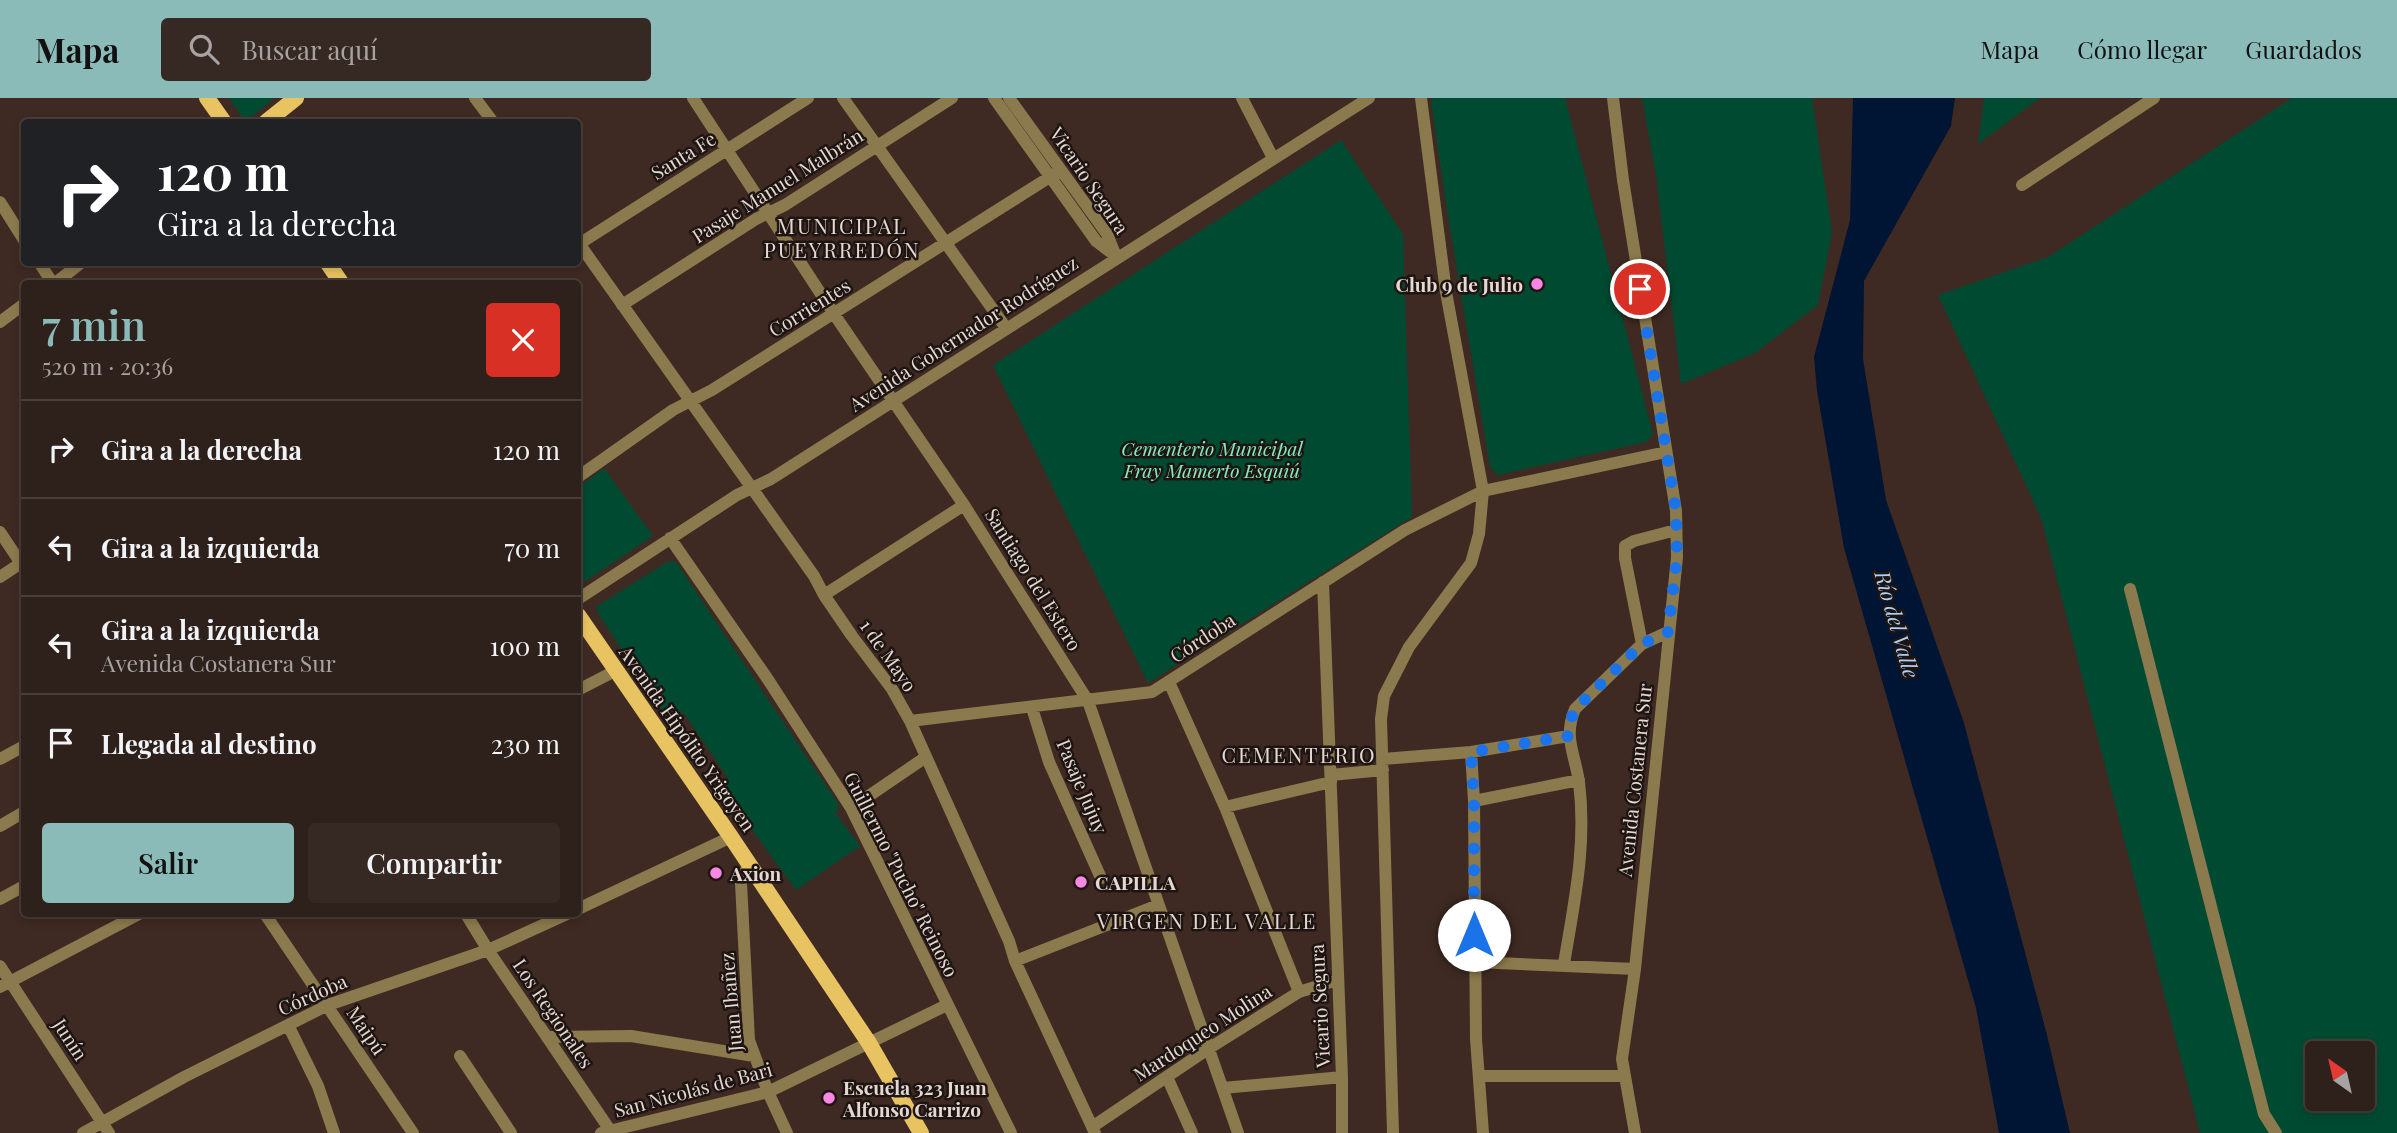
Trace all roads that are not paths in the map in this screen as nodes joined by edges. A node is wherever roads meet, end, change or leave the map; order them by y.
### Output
1 (207, 98) edge
2 (296, 98) edge
3 (475, 98) edge
4 (693, 98) edge
5 (807, 98) edge
6 (843, 98) edge
7 (952, 98) edge
8 (993, 98) edge
9 (1009, 98) edge
10 (1242, 98) edge
11 (1421, 98) edge
12 (1614, 98) edge
13 (2154, 98) edge
14 (1364, 100) edge
15 (222, 119) edge
16 (270, 119) edge
17 (491, 119) edge
18 (878, 146) junction
19 (726, 150) junction
20 (1273, 158) junction
21 (1056, 174) junction
22 (2022, 185) dead end
23 (0, 202) edge
24 (769, 213) junction
25 (21, 235) edge
26 (581, 241) edge
27 (946, 244) junction
28 (581, 247) edge
29 (1117, 257) junction
30 (77, 266) edge
31 (58, 280) edge
32 (622, 305) junction
33 (21, 306) edge
34 (834, 314) junction
35 (0, 322) edge
36 (1006, 328) junction
37 (892, 401) junction
38 (690, 402) junction
39 (1666, 452) junction
40 (581, 475) edge
41 (752, 488) junction
42 (1483, 491) junction
43 (964, 505) junction
44 (1676, 530) junction
45 (0, 532) edge
46 (670, 538) junction
47 (21, 561) edge
48 (21, 565) edge
49 (0, 577) edge
50 (1323, 582) junction
51 (2130, 589) dead end
52 (824, 595) junction
53 (581, 597) edge
54 (581, 620) edge
55 (1668, 632) junction
56 (1642, 644) junction
57 (615, 671) junction
58 (1169, 682) junction
59 (581, 688) edge
60 (1088, 701) junction
61 (1032, 708) junction
62 (910, 721) junction
63 (1569, 736) junction
64 (21, 748) edge
65 (1471, 752) junction
66 (926, 757) junction
67 (0, 759) edge
68 (1383, 764) junction
69 (1331, 779) junction
70 (1579, 780) junction
71 (1474, 801) junction
72 (1225, 807) junction
73 (851, 808) junction
74 (21, 814) edge
75 (0, 827) edge
76 (731, 837) junction
77 (749, 863) junction
78 (1101, 878) dead end
79 (21, 888) edge
80 (0, 899) edge
81 (1157, 905) junction
82 (581, 908) edge
83 (267, 917) edge
84 (468, 917) edge
85 (560, 917) edge
86 (114, 919) edge
87 (488, 950) junction
88 (1015, 961) junction
89 (1474, 962) junction
90 (1564, 964) junction
91 (0, 966) edge
92 (1635, 969) junction
93 (1337, 980) junction
94 (5, 984) edge
95 (1299, 992) junction
96 (328, 1005) junction
97 (947, 1005) junction
98 (288, 1025) junction
99 (549, 1037) junction
100 (869, 1043) junction
101 (1208, 1049) junction
102 (460, 1056) dead end
103 (754, 1056) junction
104 (1479, 1076) junction
105 (1624, 1076) junction
106 (1167, 1077) junction
107 (1342, 1077) junction
108 (1223, 1088) junction
109 (768, 1093) junction
110 (106, 1128) edge
111 (1094, 1130) edge
112 (608, 1132) edge
113 (83, 1133) edge
114 (334, 1133) edge
115 (413, 1133) edge
116 (511, 1133) edge
117 (787, 1133) edge
118 (921, 1133) edge
119 (1011, 1133) edge
120 (1192, 1133) edge
121 (1238, 1133) edge
122 (1342, 1133) edge
123 (1392, 1133) edge
124 (1483, 1133) edge
125 (1635, 1133) edge
126 (2276, 1133) edge

1 - 15 main road
2 - 16 main road
3 - 17 street
4 - 19 street, Santiago del Estero
5 - 19 street, Santa Fe
6 - 18 street
7 - 18 street, Pasaje Manuel Malbrán
8 - 21 street, Vicario Segura
9 - 21 street, Vicario Segura
10 - 20 street
11 - 42 street
12 - 39 street, Avenida Costanera Sur
13 - 22 street
14 - 20 street, Avenida Gobernador Rodríguez
18 - 24 street, Pasaje Manuel Malbrán
18 - 27 street
19 - 24 street, Santiago del Estero
19 - 26 street, Santa Fe
20 - 29 street, Avenida Gobernador Rodríguez
21 - 27 street, Corrientes
21 - 29 street, Vicario Segura
23 - 25 street
24 - 32 street, Pasaje Manuel Malbrán
24 - 34 street, Santiago del Estero
27 - 34 street, Corrientes
27 - 36 street
28 - 32 street, 1 de Mayo
29 - 36 street, Avenida Gobernador Rodríguez
30 - 31 street
32 - 38 street, 1 de Mayo
33 - 35 street
34 - 37 street, Santiago del Estero
34 - 38 street, Corrientes
36 - 37 street, Avenida Gobernador Rodríguez
37 - 41 street, Avenida Gobernador Rodríguez
37 - 43 street, Santiago del Estero
38 - 40 street, Corrientes
38 - 41 street, 1 de Mayo
39 - 42 street, Córdoba
39 - 44 street, Avenida Costanera Sur
41 - 46 street, Avenida Gobernador Rodríguez
41 - 52 street, 1 de Mayo
42 - 50 street, Córdoba
42 - 68 street
43 - 52 street
43 - 60 street, Santiago del Estero
44 - 55 street, Avenida Costanera Sur
44 - 56 street
45 - 47 street
46 - 53 street, Avenida Gobernador Rodríguez
46 - 73 street, Guillermo "Pucho" Reinoso
48 - 49 street
50 - 58 street, Córdoba
50 - 69 street, Vicario Segura
51 - 126 street
52 - 62 street, 1 de Mayo
54 - 57 main road, Avenida Hipólito Yrigoyen
55 - 56 street
55 - 92 street, Avenida Costanera Sur
56 - 63 street
57 - 59 street
57 - 76 main road, Avenida Hipólito Yrigoyen
58 - 60 street, Córdoba
58 - 72 street
60 - 61 street, Córdoba
60 - 81 street, Santiago del Estero
61 - 62 street, Córdoba
61 - 78 street, Pasaje Jujuy
62 - 66 street, 1 de Mayo
63 - 65 street
63 - 70 street
64 - 67 street
65 - 68 street
65 - 71 street
66 - 73 street
66 - 88 street, 1 de Mayo
68 - 69 street
68 - 123 street
69 - 72 street
69 - 93 street, Vicario Segura
70 - 71 street
70 - 90 street
71 - 89 street
72 - 95 street
73 - 97 street, Guillermo "Pucho" Reinoso
74 - 75 street
76 - 77 main road, Avenida Hipólito Yrigoyen
76 - 82 street
77 - 100 main road, Avenida Hipólito Yrigoyen
77 - 103 street, Juan Ibañez
79 - 80 street
81 - 88 street
81 - 101 street, Santiago del Estero
83 - 96 street, Maipú
84 - 87 street, Los Regionales
85 - 87 street, Córdoba
86 - 94 street
87 - 96 street, Córdoba
87 - 99 street, Los Regionales
88 - 111 street, 1 de Mayo
89 - 90 street
89 - 104 street
90 - 92 street
91 - 94 street, Junín
92 - 105 street, Avenida Costanera Sur
93 - 95 street, Mardoqueo Molina
93 - 107 street, Vicario Segura
94 - 110 street, Junín
95 - 101 street, Mardoqueo Molina
96 - 98 street, Córdoba
96 - 115 street, Maipú
97 - 100 street, San Nicolás de Bari
97 - 119 street, Guillermo "Pucho" Reinoso
98 - 110 street, Córdoba
98 - 114 street
99 - 103 street
99 - 112 street, Los Regionales
100 - 109 street, San Nicolás de Bari
100 - 118 main road, Avenida Hipólito Yrigoyen
101 - 106 street, Mardoqueo Molina
101 - 108 street, Santiago del Estero
102 - 116 street
103 - 109 street, Juan Ibañez
104 - 105 street
104 - 124 street
105 - 125 street, Avenida Costanera Sur
106 - 111 street, Mardoqueo Molina
106 - 120 street
107 - 108 street
107 - 122 street, Vicario Segura
108 - 121 street, Santiago del Estero
109 - 112 street, San Nicolás de Bari
109 - 117 street, Juan Ibañez
110 - 113 street, Córdoba

